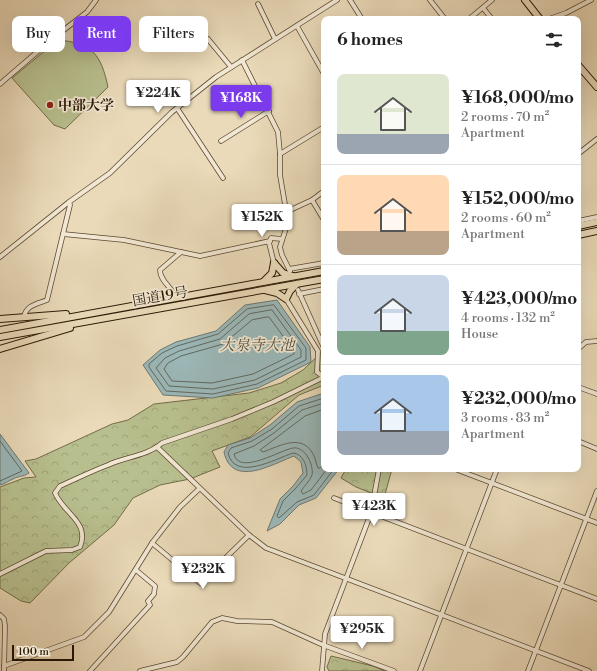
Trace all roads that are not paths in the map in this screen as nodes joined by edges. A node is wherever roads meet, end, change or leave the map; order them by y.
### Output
1 (96, 0) edge
2 (337, 0) edge
3 (350, 0) edge
4 (430, 0) edge
5 (492, 0) edge
6 (525, 0) edge
7 (591, 0) edge
8 (258, 4) dead end
9 (483, 8) junction
10 (360, 16) edge
11 (443, 16) edge
12 (473, 16) edge
13 (490, 16) edge
14 (538, 16) edge
15 (558, 16) edge
16 (296, 26) junction
17 (208, 39) dead end
18 (275, 39) junction
19 (242, 60) junction
20 (231, 67) junction
21 (581, 68) edge
22 (321, 69) edge
23 (0, 84) edge
24 (597, 87) edge
25 (177, 108) junction
26 (269, 111) junction
27 (321, 129) edge
28 (597, 139) edge
29 (221, 141) dead end
30 (581, 152) edge
31 (280, 154) junction
32 (224, 178) dead end
33 (321, 193) edge
34 (312, 200) junction
35 (69, 202) junction
36 (286, 212) junction
37 (321, 215) edge
38 (597, 217) edge
39 (581, 220) edge
40 (597, 222) edge
41 (581, 225) edge
42 (597, 231) edge
43 (63, 234) junction
44 (581, 234) edge
45 (282, 239) junction
46 (270, 241) junction
47 (181, 252) junction
48 (0, 257) edge
49 (274, 263) junction
50 (321, 263) edge
51 (321, 272) edge
52 (295, 276) junction
53 (321, 280) edge
54 (263, 282) junction
55 (298, 289) junction
56 (321, 289) edge
57 (264, 290) junction
58 (175, 298) junction
59 (286, 299) junction
60 (24, 316) junction
61 (75, 316) junction
62 (0, 319) edge
63 (76, 324) junction
64 (0, 330) edge
65 (0, 337) edge
66 (321, 341) edge
67 (597, 342) edge
68 (581, 346) edge
69 (0, 349) edge
70 (321, 375) edge
71 (321, 378) edge
72 (581, 388) edge
73 (597, 394) edge
74 (581, 443) edge
75 (157, 447) junction
76 (597, 449) edge
77 (378, 472) edge
78 (462, 472) edge
79 (496, 472) edge
80 (492, 483) junction
81 (199, 489) junction
82 (597, 491) edge
83 (334, 498) dead end
84 (371, 513) junction
85 (586, 519) junction
86 (597, 523) edge
87 (249, 535) junction
88 (152, 543) junction
89 (467, 549) junction
90 (136, 570) junction
91 (0, 574) edge
92 (346, 578) junction
93 (561, 585) junction
94 (597, 599) edge
95 (0, 615) edge
96 (442, 615) junction
97 (323, 645) junction
98 (536, 650) junction
99 (4, 666) junction
100 (4, 671) edge
101 (90, 671) edge
102 (140, 671) edge
103 (322, 671) edge
104 (394, 671) edge
105 (420, 671) edge
106 (528, 671) edge
107 (587, 671) edge

1 - 23 street
2 - 16 street
3 - 10 street
4 - 11 street
5 - 9 street
6 - 14 highway
7 - 15 street
8 - 18 street
9 - 12 street
9 - 13 street
16 - 18 street
16 - 22 street
17 - 20 street
18 - 19 street
19 - 20 street
19 - 26 street
20 - 25 street
21 - 24 highway
25 - 32 street
25 - 35 street
26 - 29 street
26 - 31 street
27 - 31 street
28 - 30 street
31 - 36 street
33 - 34 street
34 - 36 street
34 - 37 street
35 - 43 street
35 - 48 street
36 - 45 street
38 - 39 street
40 - 41 highway
42 - 44 highway
43 - 47 street
43 - 60 street
45 - 46 street
45 - 50 street
46 - 47 street
46 - 49 street
47 - 58 street
49 - 52 highway
49 - 54 highway
51 - 52 highway, 国道19号
52 - 54 highway, 国道19号
53 - 55 highway, 国道19号
54 - 58 highway, 国道19号
55 - 56 street
55 - 57 highway, 国道19号
55 - 59 highway
55 - 66 street
57 - 59 highway
57 - 63 highway, 国道19号
58 - 61 highway, 国道19号
59 - 70 street
60 - 61 highway
60 - 62 highway
61 - 64 highway, 国道19号
63 - 65 highway, 国道19号
63 - 69 highway
67 - 68 street
71 - 75 street
72 - 73 street
74 - 76 street
75 - 81 street
75 - 91 street
77 - 84 street
78 - 80 street
79 - 80 street
80 - 85 street
80 - 89 street
81 - 87 street
81 - 88 street
82 - 85 street
83 - 84 street
84 - 89 street
84 - 92 street
85 - 86 street
85 - 93 street
87 - 88 street
87 - 92 street
88 - 90 street
89 - 93 street
89 - 96 street
90 - 99 street
90 - 101 street
92 - 96 street
92 - 97 street
93 - 94 street
93 - 98 street
95 - 99 street
96 - 98 street
96 - 105 street
97 - 102 street
97 - 103 street
97 - 104 street
98 - 106 street
98 - 107 street
99 - 100 street

